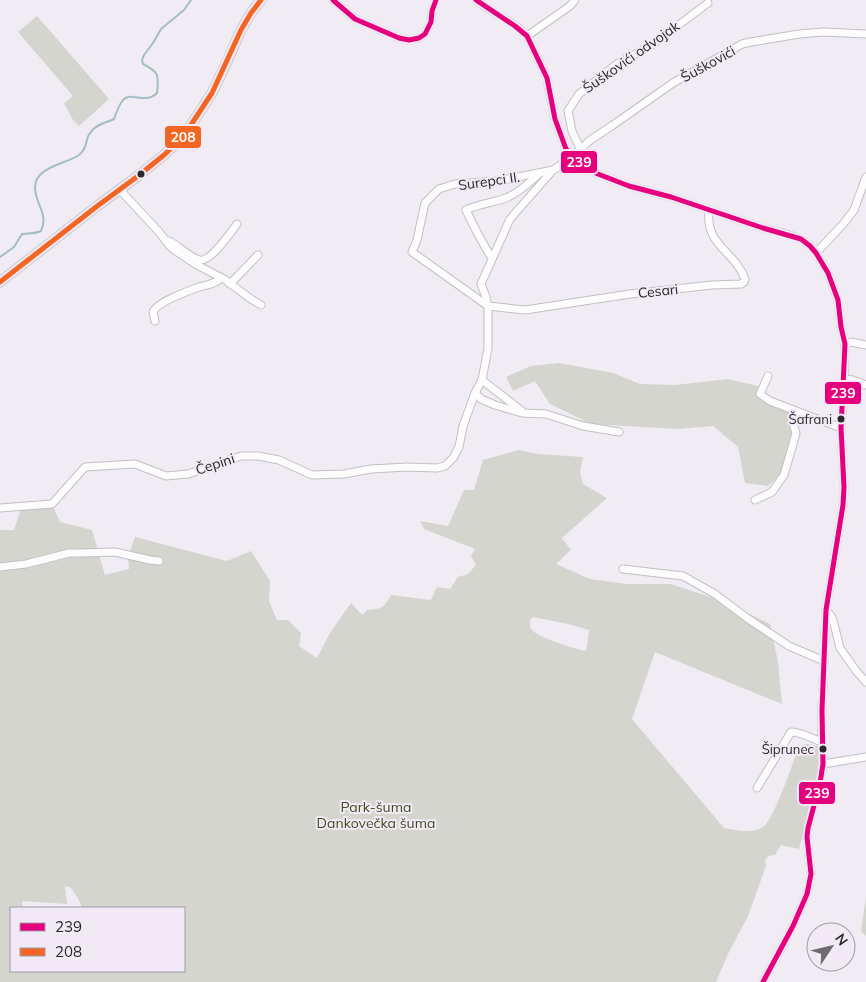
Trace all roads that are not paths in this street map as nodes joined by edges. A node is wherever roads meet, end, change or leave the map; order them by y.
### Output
1 (262, 0) edge
2 (333, 0) edge
3 (436, 0) edge
4 (476, 0) edge
5 (574, 0) edge
6 (708, 3) dead end
7 (866, 34) edge
8 (527, 36) junction
9 (580, 149) junction
10 (573, 157) junction
11 (554, 170) junction
12 (540, 173) junction
13 (866, 177) edge
14 (120, 190) junction
15 (709, 210) junction
16 (237, 224) dead end
17 (166, 240) junction
18 (816, 253) junction
19 (258, 256) dead end
20 (492, 258) junction
21 (221, 278) junction
22 (0, 282) edge
23 (230, 284) junction
24 (261, 305) dead end
25 (488, 306) junction
26 (155, 321) dead end
27 (845, 344) junction
28 (866, 345) edge
29 (768, 376) dead end
30 (844, 378) junction
31 (482, 380) junction
32 (866, 385) edge
33 (475, 393) junction
34 (793, 410) junction
35 (524, 413) junction
36 (841, 428) junction
37 (619, 432) dead end
38 (755, 500) dead end
39 (0, 508) edge
40 (159, 561) dead end
41 (0, 567) edge
42 (623, 569) dead end
43 (826, 610) junction
44 (824, 662) junction
45 (866, 682) edge
46 (822, 742) junction
47 (866, 757) edge
48 (824, 764) junction
49 (757, 788) dead end
50 (763, 982) edge

1 - 14 main road
2 - 3 street
4 - 8 street
5 - 8 street
6 - 9 street, Šuškovići odvojak
7 - 9 street, Šuškovići
8 - 10 street
9 - 10 street, Šuškovići
10 - 11 street
10 - 15 street
11 - 12 street, Surepci II.
11 - 20 street
12 - 20 street
12 - 25 street, Surepci II.
13 - 18 street
14 - 17 street
14 - 22 main road
15 - 18 street
15 - 25 street, Cesari
16 - 17 street
17 - 21 street
18 - 27 street
19 - 23 street
20 - 25 street
21 - 23 street
21 - 26 street
23 - 24 street
25 - 31 street
27 - 28 street
27 - 30 street
29 - 34 street
30 - 32 street
30 - 36 street
31 - 33 street
31 - 35 street
33 - 35 street
33 - 39 street, Čepini
34 - 36 street
34 - 38 street
35 - 37 street
36 - 43 street
40 - 41 street
42 - 44 street
43 - 44 street
43 - 45 street
44 - 46 street
46 - 48 street
46 - 49 street
47 - 48 street
48 - 50 street

